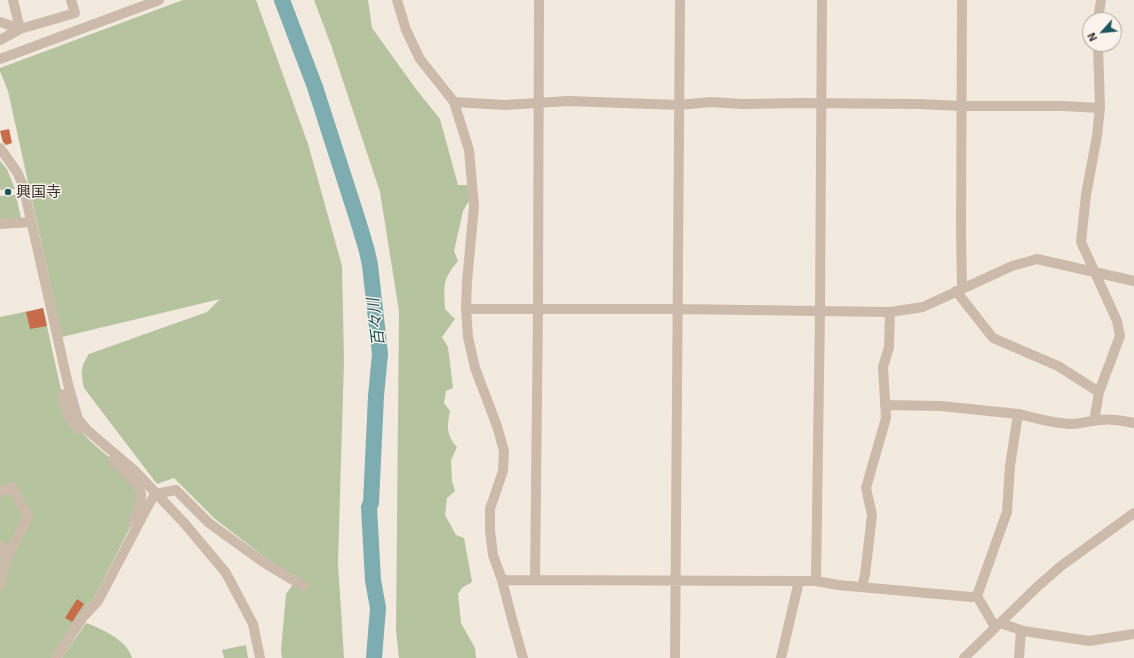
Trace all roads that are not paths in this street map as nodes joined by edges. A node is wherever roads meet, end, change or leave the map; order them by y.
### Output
1 (12, 0) edge
2 (71, 0) edge
3 (158, 0) edge
4 (397, 0) edge
5 (539, 0) edge
6 (680, 0) edge
7 (822, 0) edge
8 (962, 0) edge
9 (1101, 0) edge
10 (1099, 12) edge
11 (0, 22) edge
12 (20, 29) junction
13 (0, 40) edge
14 (1098, 52) edge
15 (0, 60) edge
16 (454, 102) junction
17 (538, 103) junction
18 (822, 103) junction
19 (679, 105) junction
20 (962, 106) junction
21 (1100, 108) junction
22 (0, 148) edge
23 (31, 222) junction
24 (0, 224) edge
25 (1094, 272) junction
26 (1134, 281) edge
27 (959, 289) junction
28 (466, 309) junction
29 (678, 309) junction
30 (538, 310) junction
31 (820, 311) junction
32 (890, 312) junction
33 (1099, 392) junction
34 (62, 394) dead end
35 (886, 405) junction
36 (1018, 414) junction
37 (1094, 421) junction
38 (1134, 423) edge
39 (0, 492) edge
40 (155, 494) junction
41 (1134, 513) edge
42 (0, 546) edge
43 (7, 557) junction
44 (502, 580) junction
45 (535, 580) junction
46 (675, 580) junction
47 (799, 581) junction
48 (816, 581) junction
49 (0, 585) edge
50 (303, 586) dead end
51 (862, 586) junction
52 (977, 596) junction
53 (81, 615) dead end
54 (998, 625) junction
55 (1022, 630) junction
56 (1134, 634) edge
57 (56, 658) edge
58 (260, 658) edge
59 (523, 658) edge
60 (675, 658) edge
61 (781, 658) edge
62 (964, 658) edge
63 (1019, 658) edge

1 - 12 street
2 - 12 street
3 - 15 street
4 - 16 street
5 - 17 street
6 - 19 street
7 - 18 street
8 - 20 street
9 - 10 street
11 - 12 street
12 - 13 street
14 - 21 street
16 - 17 street
16 - 28 street
17 - 19 street
17 - 30 street
18 - 19 street
18 - 20 street
18 - 31 street
19 - 29 street
20 - 21 street
20 - 27 street
21 - 25 street
22 - 23 street
23 - 24 street
23 - 40 street
25 - 26 street
25 - 27 street
25 - 33 street
27 - 32 street
27 - 33 street
28 - 30 street
28 - 44 street
29 - 30 street
29 - 31 street
29 - 46 street
30 - 45 street
31 - 32 street
31 - 48 street
32 - 35 street
33 - 37 street
34 - 53 street
35 - 36 street
35 - 51 street
36 - 37 street
36 - 52 street
37 - 38 street
39 - 43 street
40 - 50 street
40 - 57 street
40 - 58 street
41 - 54 street
42 - 43 street
43 - 49 street
44 - 45 street
44 - 59 street
45 - 46 street
46 - 47 street
46 - 60 street
47 - 48 street
47 - 61 street
48 - 51 street
51 - 52 street
52 - 54 street
54 - 55 street
54 - 62 street
55 - 56 street
55 - 63 street

